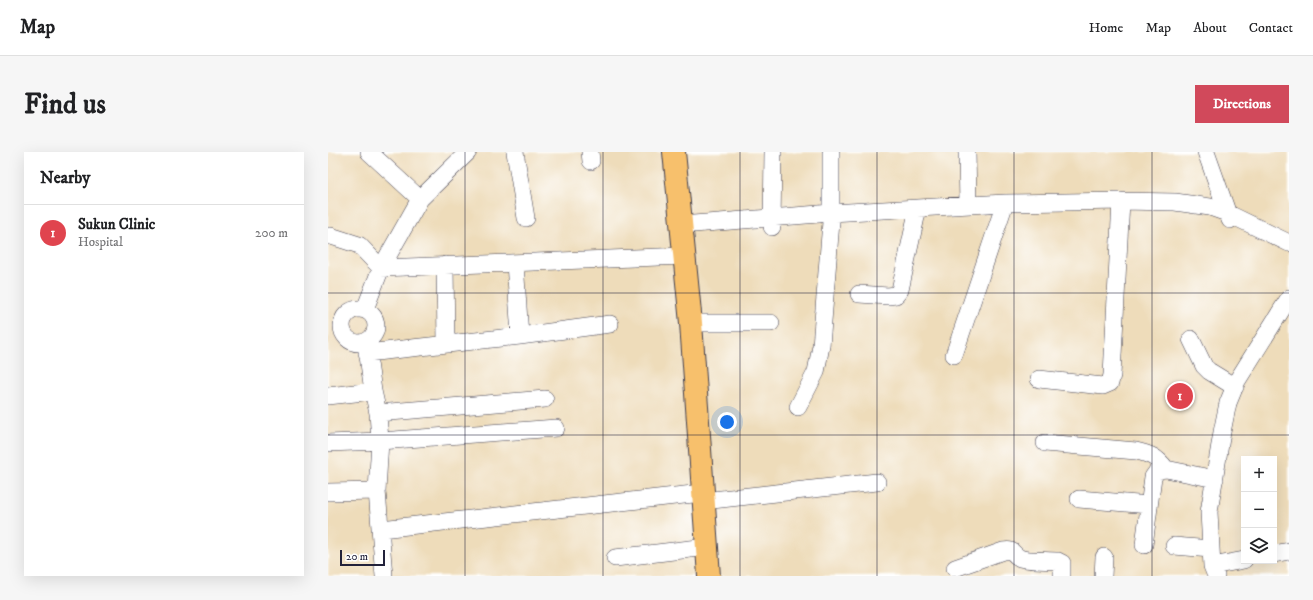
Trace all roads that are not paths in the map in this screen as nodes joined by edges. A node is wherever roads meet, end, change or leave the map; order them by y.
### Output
1 (369, 152) edge
2 (468, 152) edge
3 (515, 152) edge
4 (674, 152) edge
5 (773, 152) edge
6 (831, 152) edge
7 (967, 152) edge
8 (1206, 152) edge
9 (420, 199) junction
10 (968, 205) junction
11 (1120, 205) junction
12 (1003, 208) junction
13 (918, 213) junction
14 (831, 217) junction
15 (526, 218) dead end
16 (1230, 220) junction
17 (772, 222) junction
18 (682, 230) junction
19 (328, 236) edge
20 (1289, 243) edge
21 (1289, 253) edge
22 (684, 256) junction
23 (515, 263) junction
24 (445, 266) junction
25 (381, 268) junction
26 (859, 294) dead end
27 (1289, 298) edge
28 (365, 309) junction
29 (691, 323) junction
30 (771, 323) dead end
31 (335, 324) edge
32 (610, 324) dead end
33 (520, 336) junction
34 (1191, 339) dead end
35 (446, 344) junction
36 (366, 347) junction
37 (954, 355) dead end
38 (1039, 379) dead end
39 (1235, 387) junction
40 (373, 391) junction
41 (328, 396) edge
42 (545, 399) dead end
43 (798, 407) dead end
44 (378, 413) junction
45 (556, 428) dead end
46 (380, 441) junction
47 (328, 443) edge
48 (1045, 443) dead end
49 (1166, 469) junction
50 (1215, 479) junction
51 (877, 482) dead end
52 (377, 490) junction
53 (328, 492) edge
54 (703, 497) junction
55 (1078, 499) dead end
56 (1149, 505) junction
57 (381, 529) junction
58 (1144, 545) dead end
59 (1174, 546) dead end
60 (707, 547) junction
61 (1211, 549) junction
62 (1289, 551) edge
63 (1277, 553) edge
64 (1104, 557) dead end
65 (616, 558) dead end
66 (1241, 561) edge
67 (955, 568) dead end
68 (1214, 571) edge
69 (384, 576) edge
70 (709, 576) edge
71 (1062, 576) edge
72 (1103, 576) edge

1 - 9 street
2 - 9 street
3 - 15 street
4 - 18 main road
5 - 17 street
6 - 14 street
7 - 10 street
8 - 16 street
9 - 25 street
10 - 12 street
10 - 13 street
11 - 12 street
11 - 16 street
11 - 38 street
12 - 13 street
12 - 37 street
13 - 14 street
13 - 26 street
14 - 17 street
14 - 43 street
16 - 20 street
16 - 21 street
17 - 18 street
18 - 22 main road
19 - 25 street
22 - 23 street
22 - 29 main road
23 - 24 street
23 - 33 street
24 - 25 street
24 - 35 street
25 - 28 street
27 - 39 street
28 - 31 street
28 - 36 street
29 - 30 street
29 - 54 main road
31 - 36 street
32 - 33 street
33 - 35 street
34 - 39 street
35 - 36 street
36 - 40 street
39 - 50 street
40 - 41 street
40 - 44 street
42 - 44 street
44 - 46 street
45 - 46 street
46 - 47 street
46 - 52 street
48 - 49 street
49 - 50 street
49 - 56 street
50 - 61 street
51 - 54 street
52 - 53 street
52 - 57 street
54 - 57 street
54 - 60 main road
55 - 56 street
56 - 58 street
57 - 69 street
59 - 61 street
60 - 65 street
60 - 70 main road
61 - 68 street
62 - 63 street
64 - 72 street
66 - 68 street
67 - 71 street

